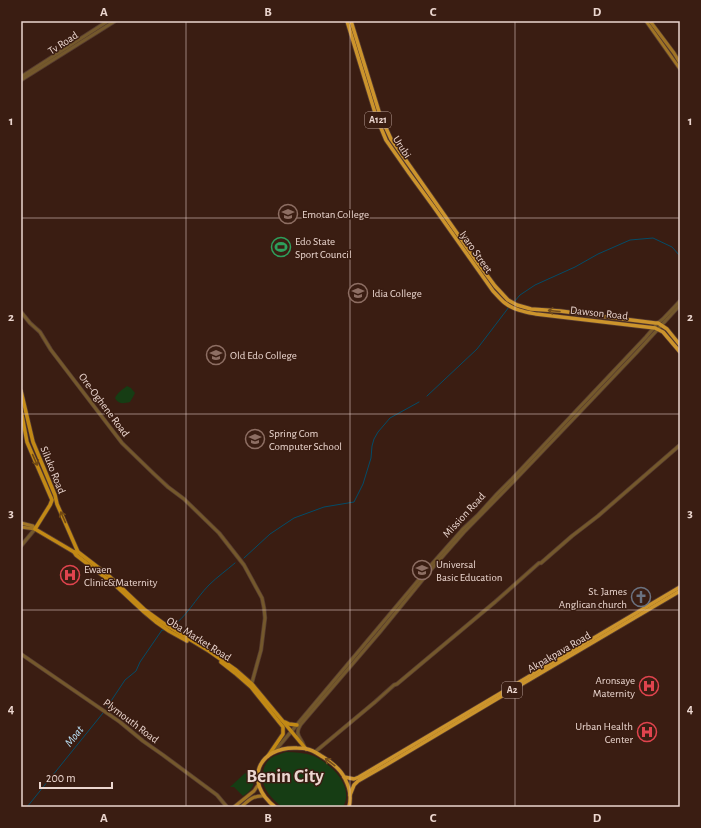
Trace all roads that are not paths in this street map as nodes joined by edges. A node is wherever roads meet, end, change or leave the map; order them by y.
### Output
1 (108, 21) edge
2 (115, 21) edge
3 (348, 21) edge
4 (351, 21) edge
5 (646, 21) edge
6 (650, 21) edge
7 (680, 63) edge
8 (680, 69) edge
9 (21, 77) edge
10 (21, 80) edge
11 (435, 205) junction
12 (680, 301) edge
13 (509, 303) junction
14 (680, 305) edge
15 (21, 312) edge
16 (660, 324) junction
17 (657, 328) junction
18 (680, 345) edge
19 (680, 352) edge
20 (21, 391) edge
21 (21, 410) edge
22 (680, 445) edge
23 (21, 523) edge
24 (21, 526) edge
25 (35, 529) junction
26 (74, 540) junction
27 (21, 546) edge
28 (66, 547) junction
29 (76, 552) junction
30 (680, 587) edge
31 (680, 591) edge
32 (21, 654) edge
33 (251, 686) junction
34 (283, 721) junction
35 (297, 725) junction
36 (291, 731) junction
37 (305, 748) junction
38 (274, 752) junction
39 (315, 752) junction
40 (268, 756) junction
41 (344, 777) junction
42 (258, 785) junction
43 (350, 795) junction
44 (264, 796) junction
45 (227, 807) edge
46 (234, 807) edge
47 (241, 807) edge
48 (275, 807) edge
49 (348, 807) edge

1 - 9 street, Tv Road
2 - 10 street, Tv Road
3 - 11 highway, Urubi / A121
4 - 11 highway, Urubi / A121
5 - 8 main road
6 - 7 main road
11 - 13 highway, Iyaro Street / A121
12 - 16 street, Mission Road
16 -> 13 highway, Dawson Road / A121
13 - 17 highway, Dawson Road / A121
14 - 16 street, Mission Road
15 - 33 street, Ore-Oghene Road
16 - 17 street, Mission Road
16 - 18 highway
17 - 19 highway
17 - 35 street, Mission Road
17 - 37 street, Mission Road
26 -> 20 main road, Siluko Road
21 -> 25 main road, Siluko Road
22 - 39 street
23 - 25 main road
24 - 25 main road
25 - 27 street
25 - 28 main road, Oba Market Road
26 - 28 main road
26 - 29 main road, Siluko Road
28 - 29 main road, Oba Market Road
29 - 33 main road, Oba Market Road
30 - 41 highway, Akpakpava Road / A2
31 - 43 highway, Akpakpava Road / A2
32 - 45 street, Plymouth Road
33 - 34 main road, Oba Market Road
33 - 40 main road, Oba Market Road
34 - 35 main road
34 - 36 main road, Oba Market Road
35 - 36 street, Mission Road
36 - 37 main road, Oba Market Road
36 - 38 street, Mission Road
37 - 38 highway, A2
37 - 39 highway, A2
38 - 40 highway, A2
41 -> 39 highway, A2
40 - 42 highway, A2
41 - 43 highway, A2
42 - 44 highway
42 - 46 main road
43 - 49 highway, A2
44 - 47 main road
44 - 48 highway

